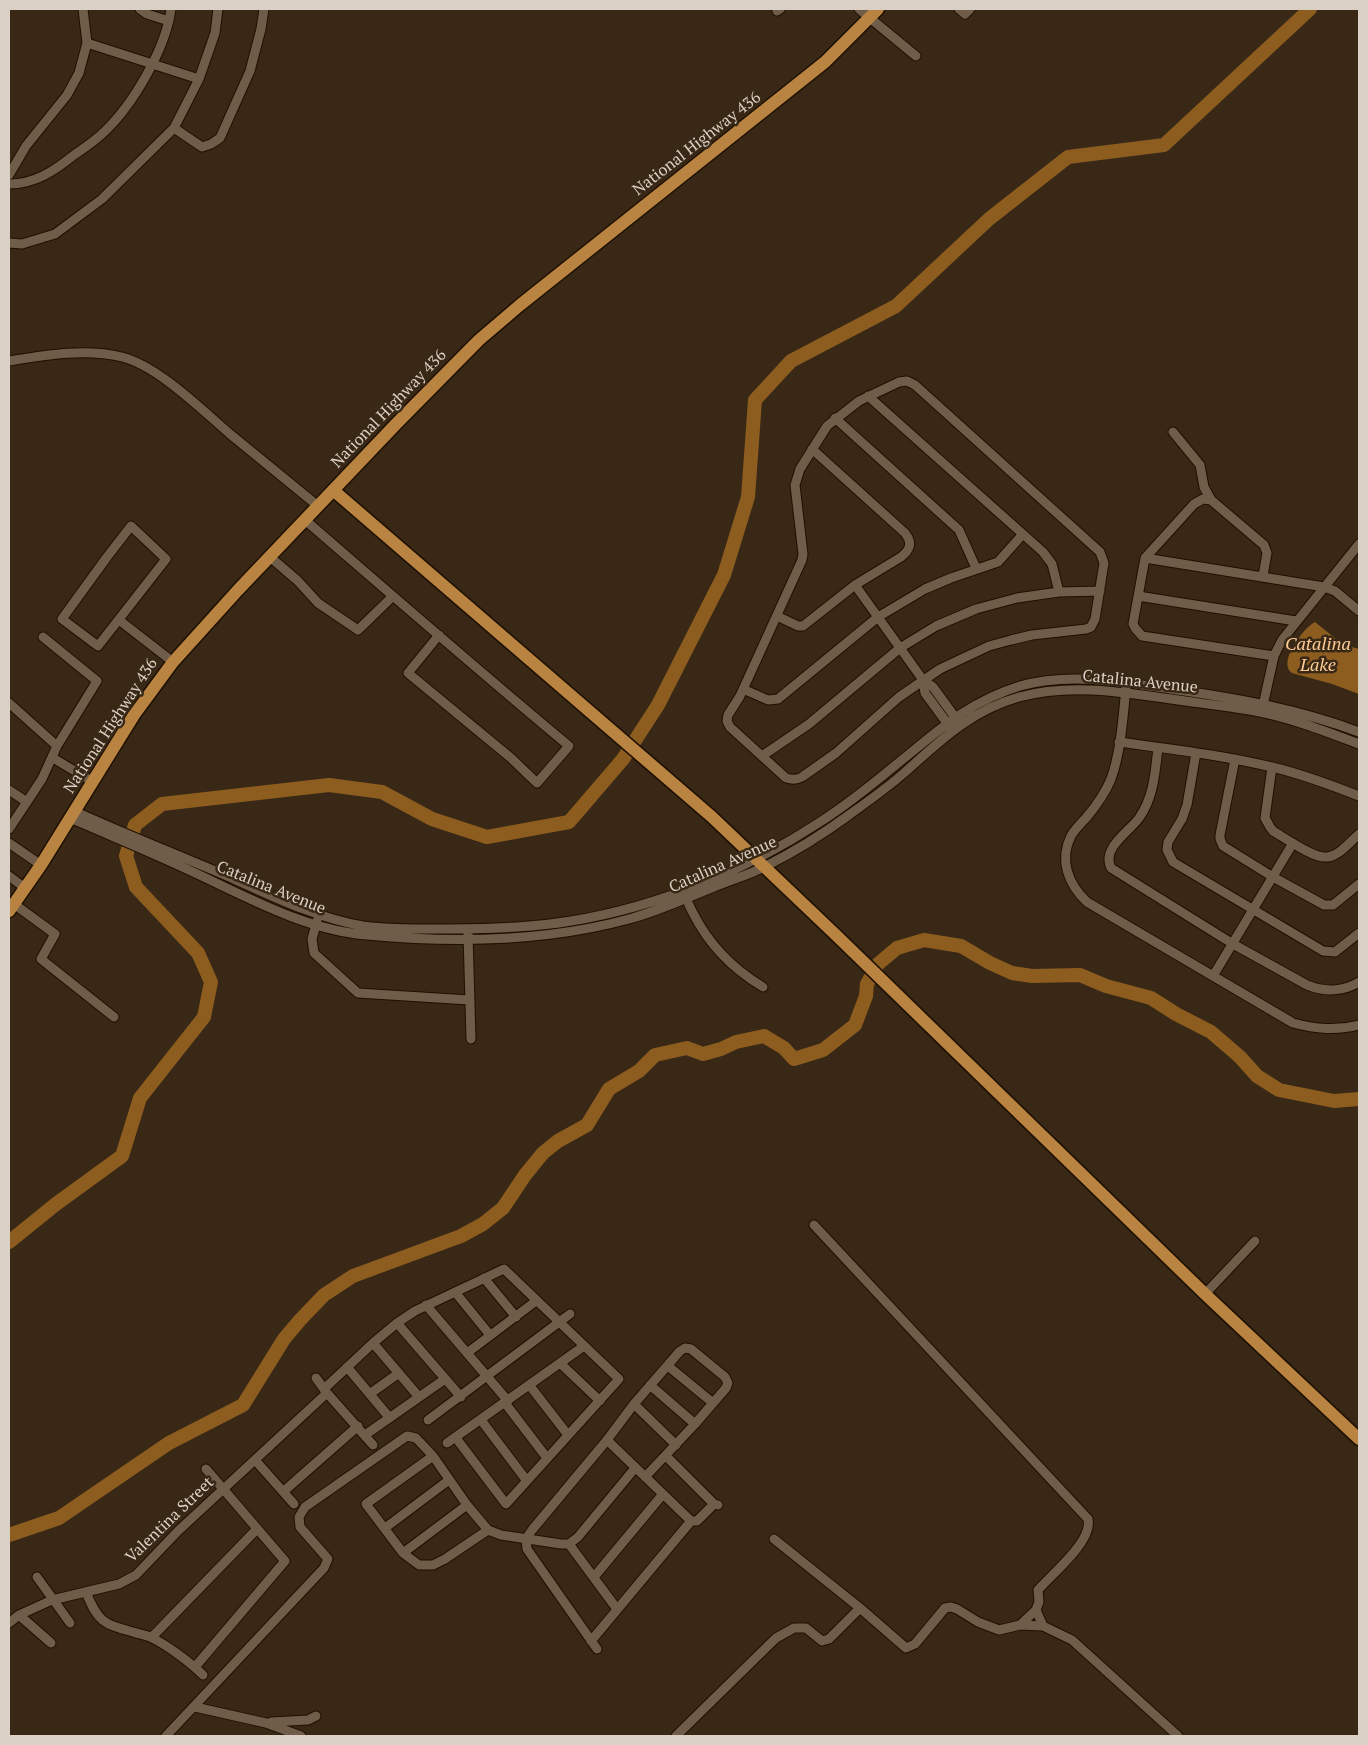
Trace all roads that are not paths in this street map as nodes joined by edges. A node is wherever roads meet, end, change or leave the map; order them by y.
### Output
1 (83, 9) edge
2 (140, 9) edge
3 (171, 9) edge
4 (218, 9) edge
5 (264, 9) edge
6 (859, 9) edge
7 (959, 9) edge
8 (970, 9) edge
9 (874, 13) edge
10 (169, 21) junction
11 (87, 44) junction
12 (916, 56) dead end
13 (152, 65) junction
14 (199, 80) junction
15 (174, 128) junction
16 (9, 174) edge
17 (9, 184) edge
18 (9, 243) edge
19 (9, 361) edge
20 (868, 396) junction
21 (835, 418) junction
22 (1173, 432) dead end
23 (812, 449) junction
24 (333, 490) junction
25 (1211, 500) junction
26 (318, 506) junction
27 (305, 520) junction
28 (1023, 534) junction
29 (1359, 544) edge
30 (270, 557) junction
31 (1145, 558) junction
32 (976, 568) junction
33 (1263, 576) junction
34 (855, 585) junction
35 (1324, 586) junction
36 (1100, 591) junction
37 (1059, 592) junction
38 (393, 596) junction
39 (1138, 596) junction
40 (1359, 611) edge
41 (777, 616) junction
42 (878, 617) junction
43 (119, 620) junction
44 (1296, 620) junction
45 (438, 635) junction
46 (43, 637) dead end
47 (900, 648) junction
48 (1274, 656) junction
49 (173, 662) junction
50 (923, 680) junction
51 (1126, 682) junction
52 (743, 689) junction
53 (1125, 692) junction
54 (9, 703) edge
55 (1262, 708) junction
56 (958, 720) junction
57 (950, 727) junction
58 (1359, 732) edge
59 (1119, 742) junction
60 (1359, 744) edge
61 (57, 746) junction
62 (1158, 748) junction
63 (1196, 753) junction
64 (762, 756) junction
65 (53, 758) junction
66 (1235, 759) junction
67 (1272, 767) junction
68 (93, 782) junction
69 (9, 790) edge
70 (1359, 796) edge
71 (27, 802) junction
72 (72, 815) junction
73 (9, 829) edge
74 (1359, 834) edge
75 (9, 843) edge
76 (1293, 843) junction
77 (155, 850) junction
78 (760, 863) junction
79 (41, 865) junction
80 (9, 876) edge
81 (1273, 877) junction
82 (1359, 884) edge
83 (25, 888) junction
84 (687, 894) junction
85 (11, 908) edge
86 (1254, 909) junction
87 (318, 916) junction
88 (316, 925) junction
89 (468, 929) junction
90 (1359, 933) edge
91 (468, 939) junction
92 (1233, 944) junction
93 (1213, 976) junction
94 (1359, 982) edge
95 (763, 987) dead end
96 (469, 1000) junction
97 (114, 1017) dead end
98 (1359, 1026) edge
99 (471, 1039) dead end
100 (814, 1225) dead end
101 (1255, 1241) dead end
102 (484, 1278) junction
103 (455, 1292) junction
104 (1205, 1294) junction
105 (536, 1301) junction
106 (426, 1305) junction
107 (570, 1314) dead end
108 (516, 1317) junction
109 (560, 1322) junction
110 (397, 1323) junction
111 (490, 1335) junction
112 (373, 1343) junction
113 (584, 1346) junction
114 (468, 1353) junction
115 (561, 1364) junction
116 (348, 1366) junction
117 (668, 1366) junction
118 (399, 1373) junction
119 (488, 1377) junction
120 (316, 1378) dead end
121 (445, 1379) junction
122 (530, 1386) junction
123 (650, 1386) junction
124 (326, 1390) junction
125 (371, 1393) junction
126 (420, 1397) junction
127 (461, 1397) junction
128 (600, 1401) junction
129 (506, 1402) junction
130 (713, 1403) junction
131 (634, 1404) junction
132 (389, 1417) junction
133 (428, 1420) dead end
134 (481, 1420) junction
135 (695, 1424) junction
136 (358, 1426) junction
137 (365, 1434) junction
138 (568, 1435) junction
139 (1359, 1439) edge
140 (608, 1440) junction
141 (373, 1445) dead end
142 (676, 1445) junction
143 (433, 1456) junction
144 (666, 1456) junction
145 (547, 1458) junction
146 (255, 1460) junction
147 (635, 1468) junction
148 (206, 1469) dead end
149 (645, 1478) junction
150 (450, 1480) junction
151 (527, 1481) junction
152 (223, 1490) junction
153 (284, 1491) junction
154 (663, 1494) junction
155 (294, 1504) dead end
156 (467, 1505) junction
157 (691, 1521) junction
158 (258, 1528) junction
159 (385, 1528) junction
160 (488, 1530) junction
161 (526, 1539) junction
162 (774, 1539) dead end
163 (569, 1544) junction
164 (402, 1554) junction
165 (37, 1577) dead end
166 (594, 1578) junction
167 (86, 1592) junction
168 (52, 1600) junction
169 (860, 1608) junction
170 (617, 1609) junction
171 (1036, 1610) junction
172 (19, 1615) junction
173 (9, 1623) edge
174 (70, 1623) dead end
175 (1020, 1625) junction
176 (1043, 1626) junction
177 (152, 1637) junction
178 (591, 1641) junction
179 (51, 1642) dead end
180 (597, 1650) dead end
181 (195, 1667) junction
182 (203, 1675) dead end
183 (195, 1706) junction
184 (316, 1716) dead end
185 (266, 1723) junction
186 (166, 1736) edge
187 (301, 1736) edge
188 (676, 1736) edge
189 (1178, 1736) edge

1 - 11 street
2 - 10 street
3 - 10 street
4 - 14 street
5 - 15 street
6 - 9 street
7 - 8 street
9 - 12 street
9 - 24 main road, National Highway 436
10 - 13 street
11 - 13 street
11 - 16 street
13 - 14 street
13 - 17 street
14 - 15 street
15 - 18 street
19 - 26 street
20 - 21 street
20 - 28 street
20 - 36 street
21 - 23 street
21 - 32 street
22 - 25 street
23 - 34 street
23 - 41 street
24 - 26 main road, National Highway 436
24 - 78 main road
25 - 31 street
25 - 33 street
26 - 27 main road, National Highway 436
27 - 30 main road, National Highway 436
27 - 38 street
28 - 32 street
28 - 37 street
29 - 35 street
30 - 38 street
30 - 49 main road, National Highway 436
31 - 33 street
31 - 39 street
32 - 42 street
33 - 35 street
34 - 41 street
34 - 42 street
35 - 40 street
35 - 44 street
36 - 37 street
36 - 50 street
37 - 47 street
38 - 45 street
39 - 44 street
39 - 48 street
41 - 52 street
42 - 47 street
42 - 52 street
43 - 43 street
43 - 49 street
44 - 48 street
45 - 45 street
46 - 61 street
47 - 50 street
47 - 64 street
48 - 55 street
49 - 68 main road, National Highway 436
50 - 56 street
50 - 57 street
50 - 64 street
51 - 53 street
51 - 55 street, Catalina Avenue
51 - 56 street, Catalina Avenue
52 - 64 street
53 - 55 street, Catalina Avenue
53 - 56 street, Catalina Avenue
53 - 59 street
54 - 61 street
55 - 58 street, Catalina Avenue
55 - 60 street, Catalina Avenue
56 - 57 street, Catalina Avenue
57 - 78 street, Catalina Avenue
59 - 62 street
59 - 93 street
61 - 65 street
62 - 63 street
62 - 92 street
63 - 66 street
63 - 86 street
65 - 68 street
65 - 71 street
66 - 67 street
66 - 81 street
67 - 70 street
67 - 76 street
68 - 72 main road, National Highway 436
69 - 71 street
71 - 73 street
72 - 77 street, Catalina Avenue
72 - 79 main road, National Highway 436
74 - 76 street
75 - 79 street
76 - 81 street
77 - 87 street, Catalina Avenue
77 - 88 street, Catalina Avenue
78 - 84 street, Catalina Avenue
78 - 104 main road
79 - 83 main road, National Highway 436
80 - 83 street
81 - 82 street
81 - 86 street
83 - 85 main road, National Highway 436
84 - 89 street, Catalina Avenue
84 - 91 street, Catalina Avenue
84 - 95 street
85 - 97 street
86 - 90 street
86 - 92 street
87 - 88 street
87 - 89 street, Catalina Avenue
88 - 91 street, Catalina Avenue
88 - 96 street
89 - 91 street
91 - 96 street
92 - 93 street
92 - 94 street
93 - 98 street
96 - 99 street
100 - 171 street
101 - 104 street
102 - 103 street, Valentina Street
102 - 105 street, Valentina Street
102 - 108 street
103 - 106 street, Valentina Street
103 - 111 street
104 - 139 main road
105 - 108 street
105 - 109 street
106 - 110 street, Valentina Street
106 - 114 street
107 - 109 street
108 - 111 street
109 - 113 street
109 - 119 street
110 - 112 street, Valentina Street
110 - 121 street
111 - 114 street
112 - 116 street, Valentina Street
112 - 118 street
113 - 115 street
113 - 128 street
114 - 119 street
115 - 122 street
115 - 128 street
116 - 124 street, Valentina Street
116 - 125 street
117 - 123 street
117 - 130 street
117 - 130 street
118 - 125 street
118 - 126 street
119 - 127 street
119 - 129 street
120 - 124 street
121 - 126 street
121 - 127 street
122 - 129 street
122 - 138 street
123 - 131 street
123 - 135 street
124 - 136 street
124 - 146 street, Valentina Street
125 - 132 street
126 - 132 street
127 - 133 street
128 - 138 street
129 - 134 street
129 - 145 street
130 - 135 street
131 - 140 street
131 - 142 street
132 - 137 street
134 - 151 street
134 - 151 street
135 - 142 street
136 - 137 street
136 - 153 street
137 - 141 street
138 - 145 street
140 - 147 street
140 - 161 street
142 - 144 street
143 - 150 street
143 - 159 street
143 - 183 street
144 - 149 street
144 - 157 street
145 - 151 street
146 - 152 street, Valentina Street
146 - 153 street
147 - 149 street
147 - 163 street
148 - 152 street
149 - 154 street
150 - 156 street
150 - 159 street
152 - 158 street
152 - 167 street, Valentina Street
153 - 155 street
154 - 157 street
154 - 166 street
156 - 160 street
156 - 164 street
157 - 170 street
158 - 177 street
158 - 181 street
159 - 164 street
160 - 161 street
160 - 164 street
161 - 163 street
161 - 178 street
162 - 169 street
163 - 166 street
165 - 168 street
166 - 170 street
167 - 168 street, Valentina Street
167 - 177 street
168 - 172 street, Valentina Street
168 - 174 street
169 - 175 street
169 - 188 street
170 - 178 street
171 - 175 street
171 - 176 street
172 - 173 street, Valentina Street
172 - 179 street
175 - 176 street
176 - 189 street
177 - 181 street
178 - 180 street
181 - 182 street
183 - 185 street
183 - 186 street
184 - 185 street
185 - 187 street

